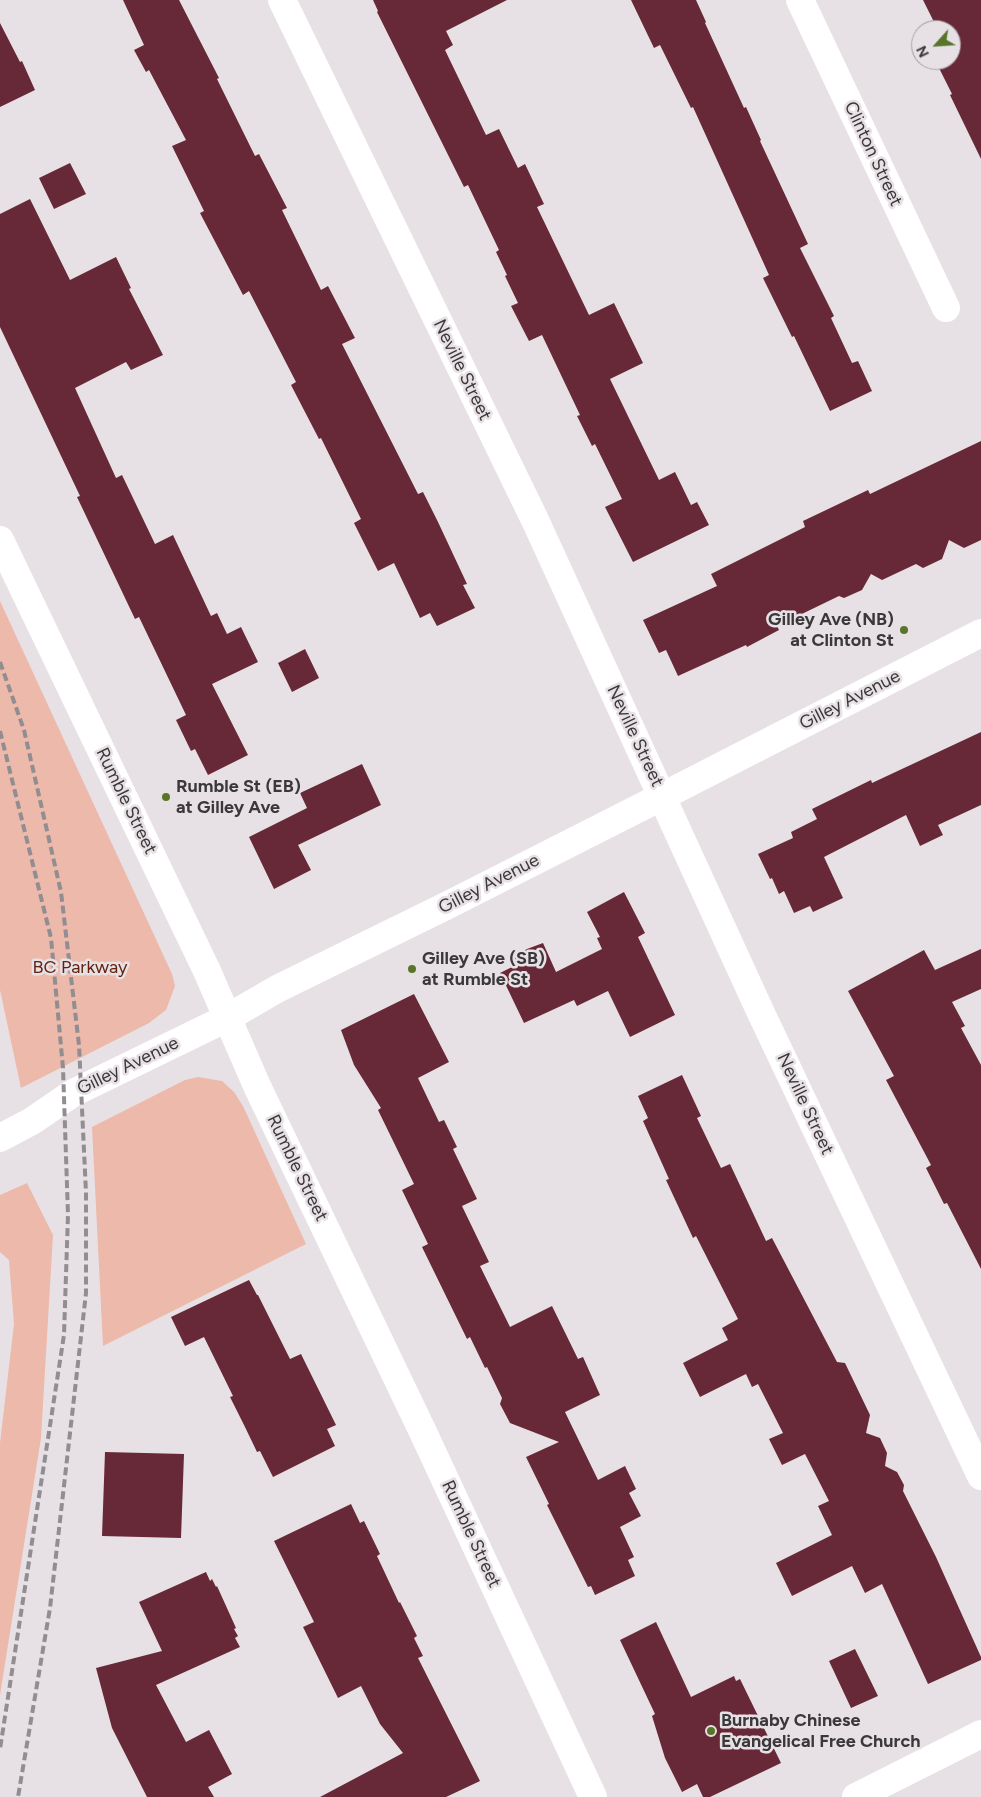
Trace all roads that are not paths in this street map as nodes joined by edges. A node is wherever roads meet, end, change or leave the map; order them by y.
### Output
1 (282, 0) edge
2 (800, 0) edge
3 (946, 308) dead end
4 (0, 540) edge
5 (981, 633) edge
6 (663, 796) junction
7 (227, 1018) junction
8 (0, 1138) edge
9 (981, 1476) edge
10 (981, 1734) edge
11 (593, 1797) edge
12 (856, 1797) edge

1 - 6 street, Neville Street
2 - 3 street, Clinton Street
4 - 7 street, Rumble Street
5 - 6 street, Gilley Avenue
6 - 7 street, Gilley Avenue
6 - 9 street, Neville Street
7 - 8 street, Gilley Avenue
7 - 11 street, Rumble Street
10 - 12 street

